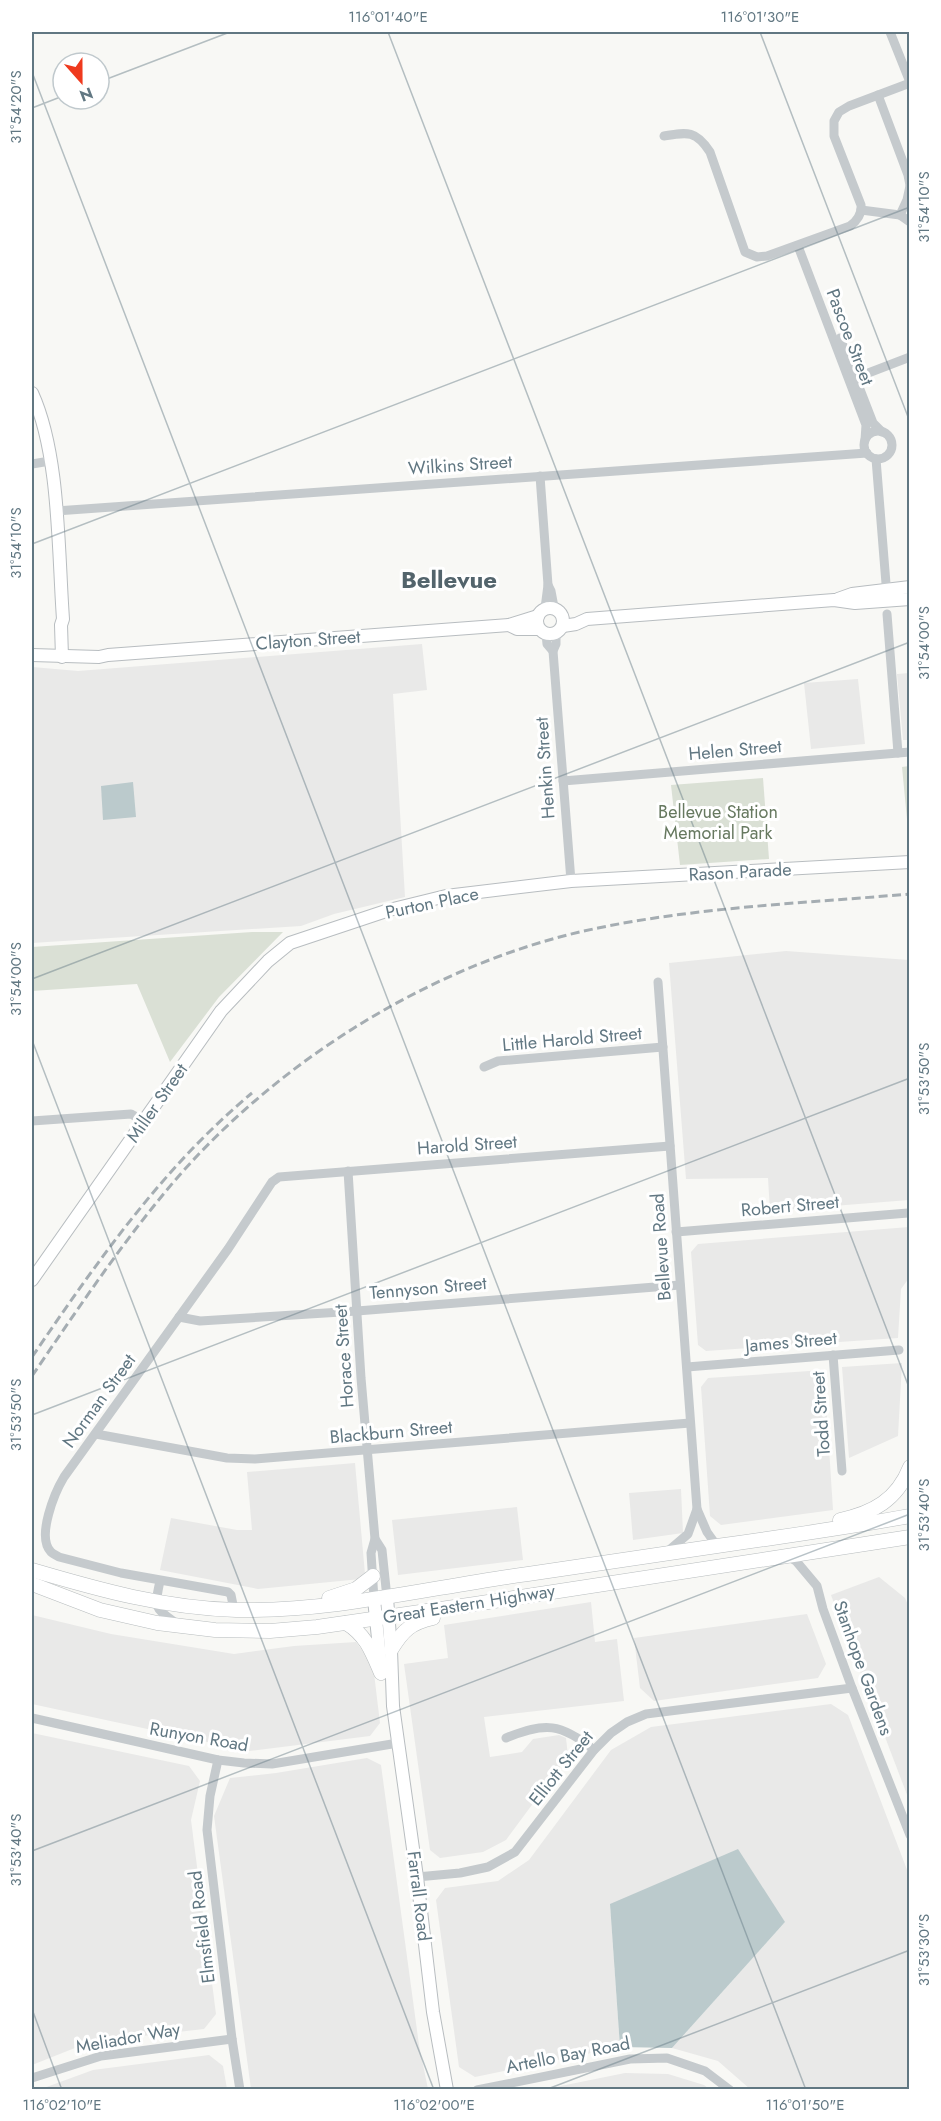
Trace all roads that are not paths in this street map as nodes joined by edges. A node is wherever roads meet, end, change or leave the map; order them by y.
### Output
1 (890, 32) edge
2 (909, 83) edge
3 (878, 95) junction
4 (664, 136) dead end
5 (909, 185) edge
6 (861, 210) junction
7 (900, 215) junction
8 (909, 222) edge
9 (801, 245) junction
10 (909, 357) edge
11 (852, 379) junction
12 (32, 393) edge
13 (882, 432) junction
14 (865, 440) junction
15 (867, 453) junction
16 (878, 458) junction
17 (50, 461) junction
18 (32, 464) edge
19 (540, 476) junction
20 (56, 511) junction
21 (909, 587) edge
22 (889, 598) junction
23 (909, 599) edge
24 (550, 621) junction
25 (32, 649) edge
26 (65, 654) junction
27 (32, 655) edge
28 (909, 752) edge
29 (898, 753) junction
30 (563, 781) junction
31 (909, 862) edge
32 (571, 881) junction
33 (297, 940) joint
34 (658, 982) dead end
35 (663, 1047) junction
36 (484, 1067) dead end
37 (32, 1121) edge
38 (144, 1121) junction
39 (670, 1146) junction
40 (348, 1171) junction
41 (269, 1185) joint
42 (908, 1213) dead end
43 (676, 1232) junction
44 (32, 1280) edge
45 (680, 1285) junction
46 (357, 1311) junction
47 (179, 1317) junction
48 (899, 1350) dead end
49 (833, 1355) junction
50 (687, 1367) junction
51 (690, 1423) junction
52 (96, 1434) junction
53 (367, 1451) junction
54 (909, 1467) edge
55 (842, 1471) dead end
56 (697, 1509) junction
57 (909, 1516) edge
58 (820, 1532) junction
59 (909, 1537) edge
60 (375, 1539) junction
61 (890, 1540) junction
62 (717, 1546) junction
63 (909, 1547) edge
64 (664, 1554) junction
65 (787, 1556) junction
66 (32, 1570) edge
67 (373, 1576) junction
68 (160, 1581) junction
69 (32, 1584) edge
70 (380, 1598) junction
71 (156, 1602) junction
72 (475, 1604) junction
73 (320, 1605) junction
74 (234, 1610) junction
75 (383, 1618) junction
76 (346, 1623) junction
77 (182, 1627) junction
78 (392, 1650) junction
79 (381, 1673) junction
80 (852, 1688) junction
81 (393, 1703) junction
82 (32, 1718) edge
83 (506, 1738) dead end
84 (398, 1743) junction
85 (594, 1750) junction
86 (218, 1760) junction
87 (909, 1834) edge
88 (417, 1877) junction
89 (232, 2039) junction
90 (32, 2078) edge
91 (240, 2090) edge
92 (447, 2090) edge
93 (477, 2090) edge
94 (730, 2090) edge

1 - 2 street
2 - 3 street
3 - 5 street
3 - 6 street
4 - 9 street
5 - 7 street
6 - 7 street
6 - 9 street
7 - 8 street
9 - 11 street, Pascoe Street
10 - 11 street
11 - 13 street, Pascoe Street
11 - 14 street, Pascoe Street
12 - 17 main road
13 - 14 street
13 - 16 street
14 - 15 street
15 - 16 street
15 - 19 street, Wilkins Street
16 - 22 street
17 - 18 street
17 - 20 main road
19 - 20 street, Wilkins Street
19 - 24 street, Henkin Street
20 - 26 main road
21 - 22 main road, Clayton Street
22 - 23 main road, Clayton Street
22 - 24 main road, Clayton Street
22 - 29 street
24 - 26 main road, Clayton Street
24 - 30 street, Henkin Street
25 - 26 main road, Clayton Street
26 - 27 main road, Clayton Street
28 - 29 street, Helen Street
29 - 30 street, Helen Street
30 - 32 street, Henkin Street
31 - 32 main road, Rason Parade
32 - 33 main road, Purton Place
33 - 38 main road, Miller Street
34 - 35 street, Bellevue Road
35 - 36 street, Little Harold Street
35 - 39 street, Bellevue Road
37 - 38 street
38 - 44 main road, Miller Street
39 - 40 street, Harold Street
39 - 43 street, Bellevue Road
40 - 41 street, Harold Street
40 - 46 street, Horace Street
41 - 47 street, Norman Street
42 - 43 street, Robert Street
43 - 45 street, Bellevue Road
45 - 46 street, Tennyson Street
45 - 50 street, Bellevue Road
46 - 47 street, Tennyson Street
46 - 53 street, Horace Street
47 - 52 street, Norman Street
48 - 49 street, James Street
49 - 50 street, James Street
49 - 55 street, Todd Street
50 - 51 street, Bellevue Road
51 - 53 street, Blackburn Street
51 - 56 street, Bellevue Road
52 - 53 street, Blackburn Street
52 - 68 street, Norman Street
53 - 60 street, Horace Street
54 - 58 highway
56 - 62 street, Bellevue Road
56 - 64 street, Bellevue Road
57 - 58 highway, Great Eastern Highway
58 - 62 highway, Great Eastern Highway
59 - 61 highway, Great Eastern Highway
60 - 67 street, Horace Street
60 - 70 street, Horace Street
61 - 63 highway
61 - 65 highway, Great Eastern Highway
62 - 64 highway, Great Eastern Highway
64 - 70 highway, Great Eastern Highway
65 - 72 highway, Great Eastern Highway
65 - 80 street, Stanhope Gardens
66 - 71 highway, Great Eastern Highway
67 - 70 street, Horace Street
67 - 73 highway
68 - 71 street
68 - 74 street, Norman Street
69 - 77 highway, Great Eastern Highway
70 - 73 highway, Great Eastern Highway
70 - 75 main road, Farrall Road
71 - 74 highway, Great Eastern Highway
71 - 77 street
72 - 75 highway, Great Eastern Highway
72 - 78 highway
73 - 74 highway, Great Eastern Highway
75 - 76 highway, Great Eastern Highway
75 - 78 main road, Farrall Road
75 - 79 main road, Farrall Road
76 - 77 highway, Great Eastern Highway
76 - 79 highway
78 - 81 main road, Farrall Road
79 - 81 main road, Farrall Road
80 - 85 street, Elliott Street
80 - 87 street, Stanhope Gardens
81 - 84 main road, Farrall Road
82 - 86 street, Runyon Road
83 - 85 street
84 - 86 street, Runyon Road
84 - 88 main road, Farrall Road
85 - 88 street, Elliott Street
86 - 89 street, Elmsfield Road
88 - 92 main road, Farrall Road
89 - 90 street, Meliador Way
89 - 91 street, Elmsfield Road
93 - 94 street, Artello Bay Road

